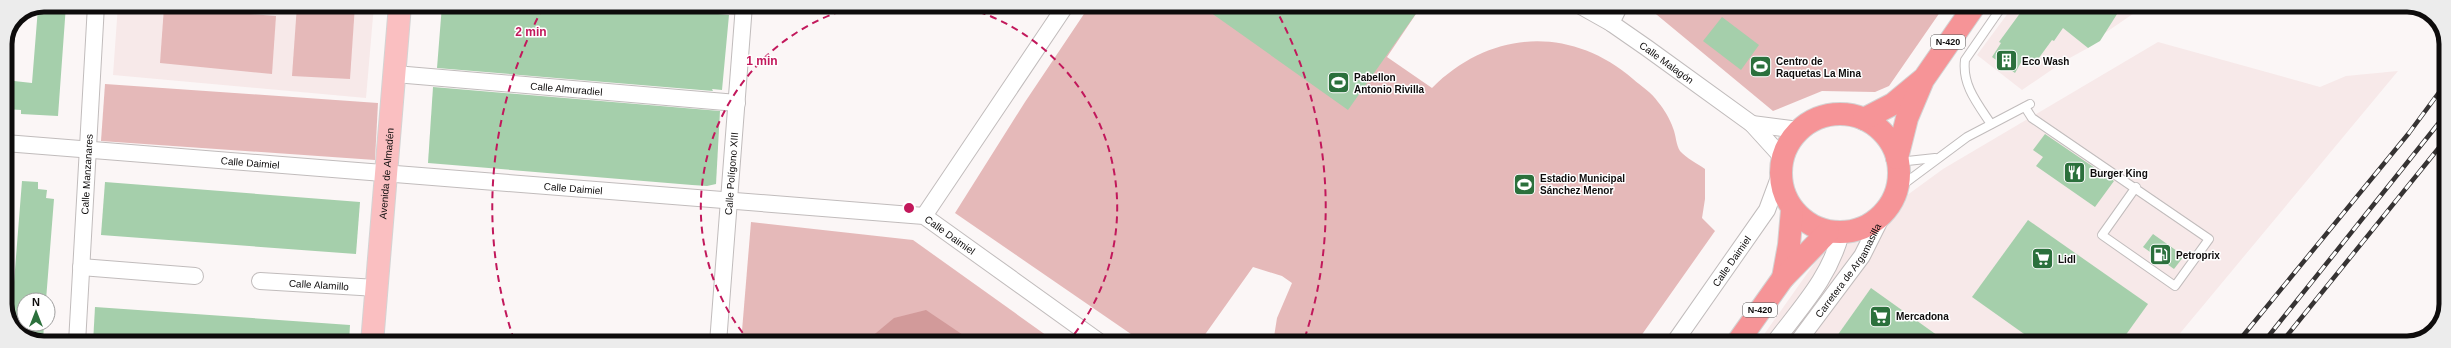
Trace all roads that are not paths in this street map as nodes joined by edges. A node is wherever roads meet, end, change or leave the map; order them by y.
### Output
1 (96, 12) edge
2 (399, 12) edge
3 (739, 12) edge
4 (1061, 12) edge
5 (1591, 12) edge
6 (1616, 12) edge
7 (1970, 12) edge
8 (1998, 12) edge
9 (1611, 23) junction
10 (395, 74) junction
11 (1923, 80) junction
12 (737, 103) junction
13 (1864, 119) junction
14 (1752, 124) junction
15 (1991, 124) junction
16 (1799, 130) junction
17 (12, 145) edge
18 (88, 151) junction
19 (1936, 158) junction
20 (1898, 160) junction
21 (1781, 166) junction
22 (387, 172) junction
23 (2136, 187) junction
24 (1897, 189) junction
25 (730, 200) junction
26 (1792, 210) junction
27 (924, 216) junction
28 (1882, 216) junction
29 (1835, 232) junction
30 (82, 267) junction
31 (195, 276) dead end
32 (1783, 278) junction
33 (260, 281) dead end
34 (377, 288) junction
35 (77, 336) edge
36 (373, 336) edge
37 (719, 336) edge
38 (1091, 336) edge
39 (1679, 336) edge
40 (1742, 336) edge
41 (1779, 336) edge
42 (1802, 336) edge

1 - 18 street, Calle Manzanares
2 - 10 main road, Avenida de Almadén
3 - 12 street, Calle Polígono XIII
4 - 27 street
5 - 9 street, Calle Malagón
6 - 9 street
7 - 11 highway, N-420
8 - 15 lane
9 - 14 street, Calle Malagón
10 - 12 street, Calle Almuradiel
10 - 22 main road, Avenida de Almadén
11 - 13 highway, N-420
11 - 20 highway, N-420
12 - 25 street, Calle Polígono XIII
13 - 16 highway, N-420
13 - 20 highway, N-420
14 - 16 street, Calle Malagón
14 - 21 street, Calle Malagón
15 - 19 lane
15 - 23 lane
16 - 21 highway, N-420
17 - 18 street, Calle Daimiel
18 - 22 street, Calle Daimiel
18 - 30 street, Calle Manzanares
19 - 20 lane
19 - 24 lane
20 - 24 highway, N-420
21 - 26 highway
21 - 39 street, Calle Daimiel
22 - 25 street, Calle Daimiel
22 - 34 main road, Avenida de Almadén
23 - 23 lane
24 - 28 highway, N-420
25 - 27 street, Calle Daimiel
25 - 37 street, Calle Polígono XIII
26 - 29 highway
26 - 32 highway, N-420
27 - 38 street, Calle Daimiel
28 - 29 highway, N-420
28 - 42 street, Carretera de Argamasilla
29 - 32 highway, N-420
29 - 41 street, Carretera de Argamasilla
30 - 31 street
30 - 35 street, Calle Manzanares
32 - 40 highway, N-420
33 - 34 street, Calle Alamillo
34 - 36 main road, Avenida de Almadén

